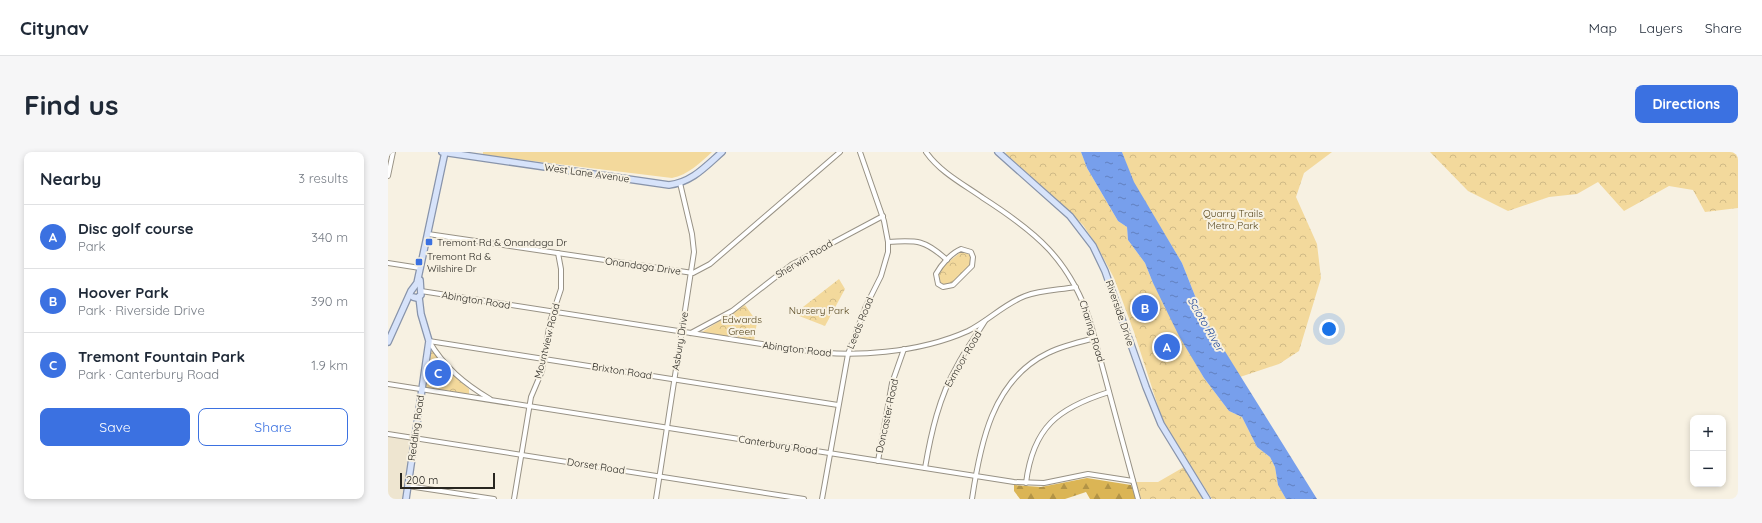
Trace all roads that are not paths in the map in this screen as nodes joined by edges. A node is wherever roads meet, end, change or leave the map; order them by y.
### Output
1 (392, 152) edge
2 (444, 152) edge
3 (722, 152) edge
4 (840, 152) edge
5 (860, 152) edge
6 (926, 152) edge
7 (998, 152) edge
8 (388, 176) edge
9 (680, 183) junction
10 (882, 216) junction
11 (428, 234) junction
12 (888, 242) junction
13 (558, 253) junction
14 (947, 260) junction
15 (388, 263) edge
16 (420, 268) junction
17 (691, 273) junction
18 (1076, 287) junction
19 (416, 294) junction
20 (552, 312) junction
21 (985, 321) junction
22 (682, 332) junction
23 (690, 333) junction
24 (1095, 338) junction
25 (429, 341) junction
26 (388, 342) edge
27 (904, 349) junction
28 (848, 354) junction
29 (544, 359) junction
30 (674, 379) junction
31 (388, 384) edge
32 (421, 390) junction
33 (1109, 392) junction
34 (493, 401) junction
35 (838, 405) junction
36 (528, 406) junction
37 (667, 428) junction
38 (388, 434) edge
39 (414, 438) junction
40 (830, 453) junction
41 (521, 455) junction
42 (878, 460) junction
43 (925, 468) junction
44 (659, 476) junction
45 (975, 476) junction
46 (1133, 481) junction
47 (1026, 483) junction
48 (408, 486) junction
49 (406, 499) edge
50 (494, 499) edge
51 (514, 499) edge
52 (656, 499) edge
53 (804, 499) edge
54 (822, 499) edge
55 (972, 499) edge
56 (1138, 499) edge
57 (1207, 499) edge

1 - 8 street
2 - 9 main road, West Lane Avenue
2 - 11 main road, Redding Road
3 - 9 main road, West Lane Avenue
4 - 17 street, Onandaga Drive
5 - 10 street, Leeds Road
6 - 18 street, Charing Road
7 - 57 main road, Riverside Drive
9 - 17 street, Asbury Drive
10 - 12 street, Leeds Road
10 - 23 street, Sherwin Road
11 - 13 street, Onandaga Drive
11 - 16 main road, Redding Road
12 - 14 street
12 - 28 street, Leeds Road
13 - 17 street, Onandaga Drive
13 - 20 street, Mountview Road
14 - 14 street
15 - 16 street
16 - 19 main road, Redding Road
17 - 22 street, Asbury Drive
18 - 21 street, Abington Road
18 - 24 street, Charing Road
19 - 20 street, Abington Road
19 - 25 main road, Redding Road
19 - 26 main road
20 - 22 street, Abington Road
20 - 29 street, Mountview Road
21 - 27 street, Abington Road
21 - 43 street, Exmoor Road
22 - 23 street, Abington Road
22 - 30 street, Asbury Drive
23 - 28 street, Abington Road
24 - 33 street, Charing Road
24 - 45 street
25 - 29 street, Brixton Road
25 - 32 main road, Redding Road
25 - 34 street, Canterbury Road
27 - 28 street, Abington Road
27 - 42 street, Doncaster Road
28 - 35 street, Leeds Road
29 - 30 street, Brixton Road
29 - 36 street, Mountview Road
30 - 35 street, Brixton Road
30 - 37 street, Asbury Drive
31 - 32 street
32 - 34 street
32 - 39 main road, Redding Road
33 - 46 street, Charing Road
33 - 47 street
34 - 36 street, Canterbury Road
35 - 40 street, Leeds Road
36 - 37 street, Canterbury Road
36 - 41 street, Mountview Road
37 - 40 street, Canterbury Road
37 - 44 street, Asbury Drive
38 - 39 street, Dorset Road
39 - 41 street, Dorset Road
39 - 48 main road, Redding Road
40 - 42 street, Canterbury Road
40 - 54 street, Leeds Road
41 - 44 street, Dorset Road
41 - 51 street, Mountview Road
42 - 43 street, Canterbury Road
43 - 45 street, Canterbury Road
44 - 52 street, Asbury Drive
44 - 53 street, Dorset Road
45 - 47 street, Canterbury Road
45 - 55 street
46 - 47 street, Canterbury Road
46 - 56 street
48 - 49 main road, Redding Road
48 - 50 street

